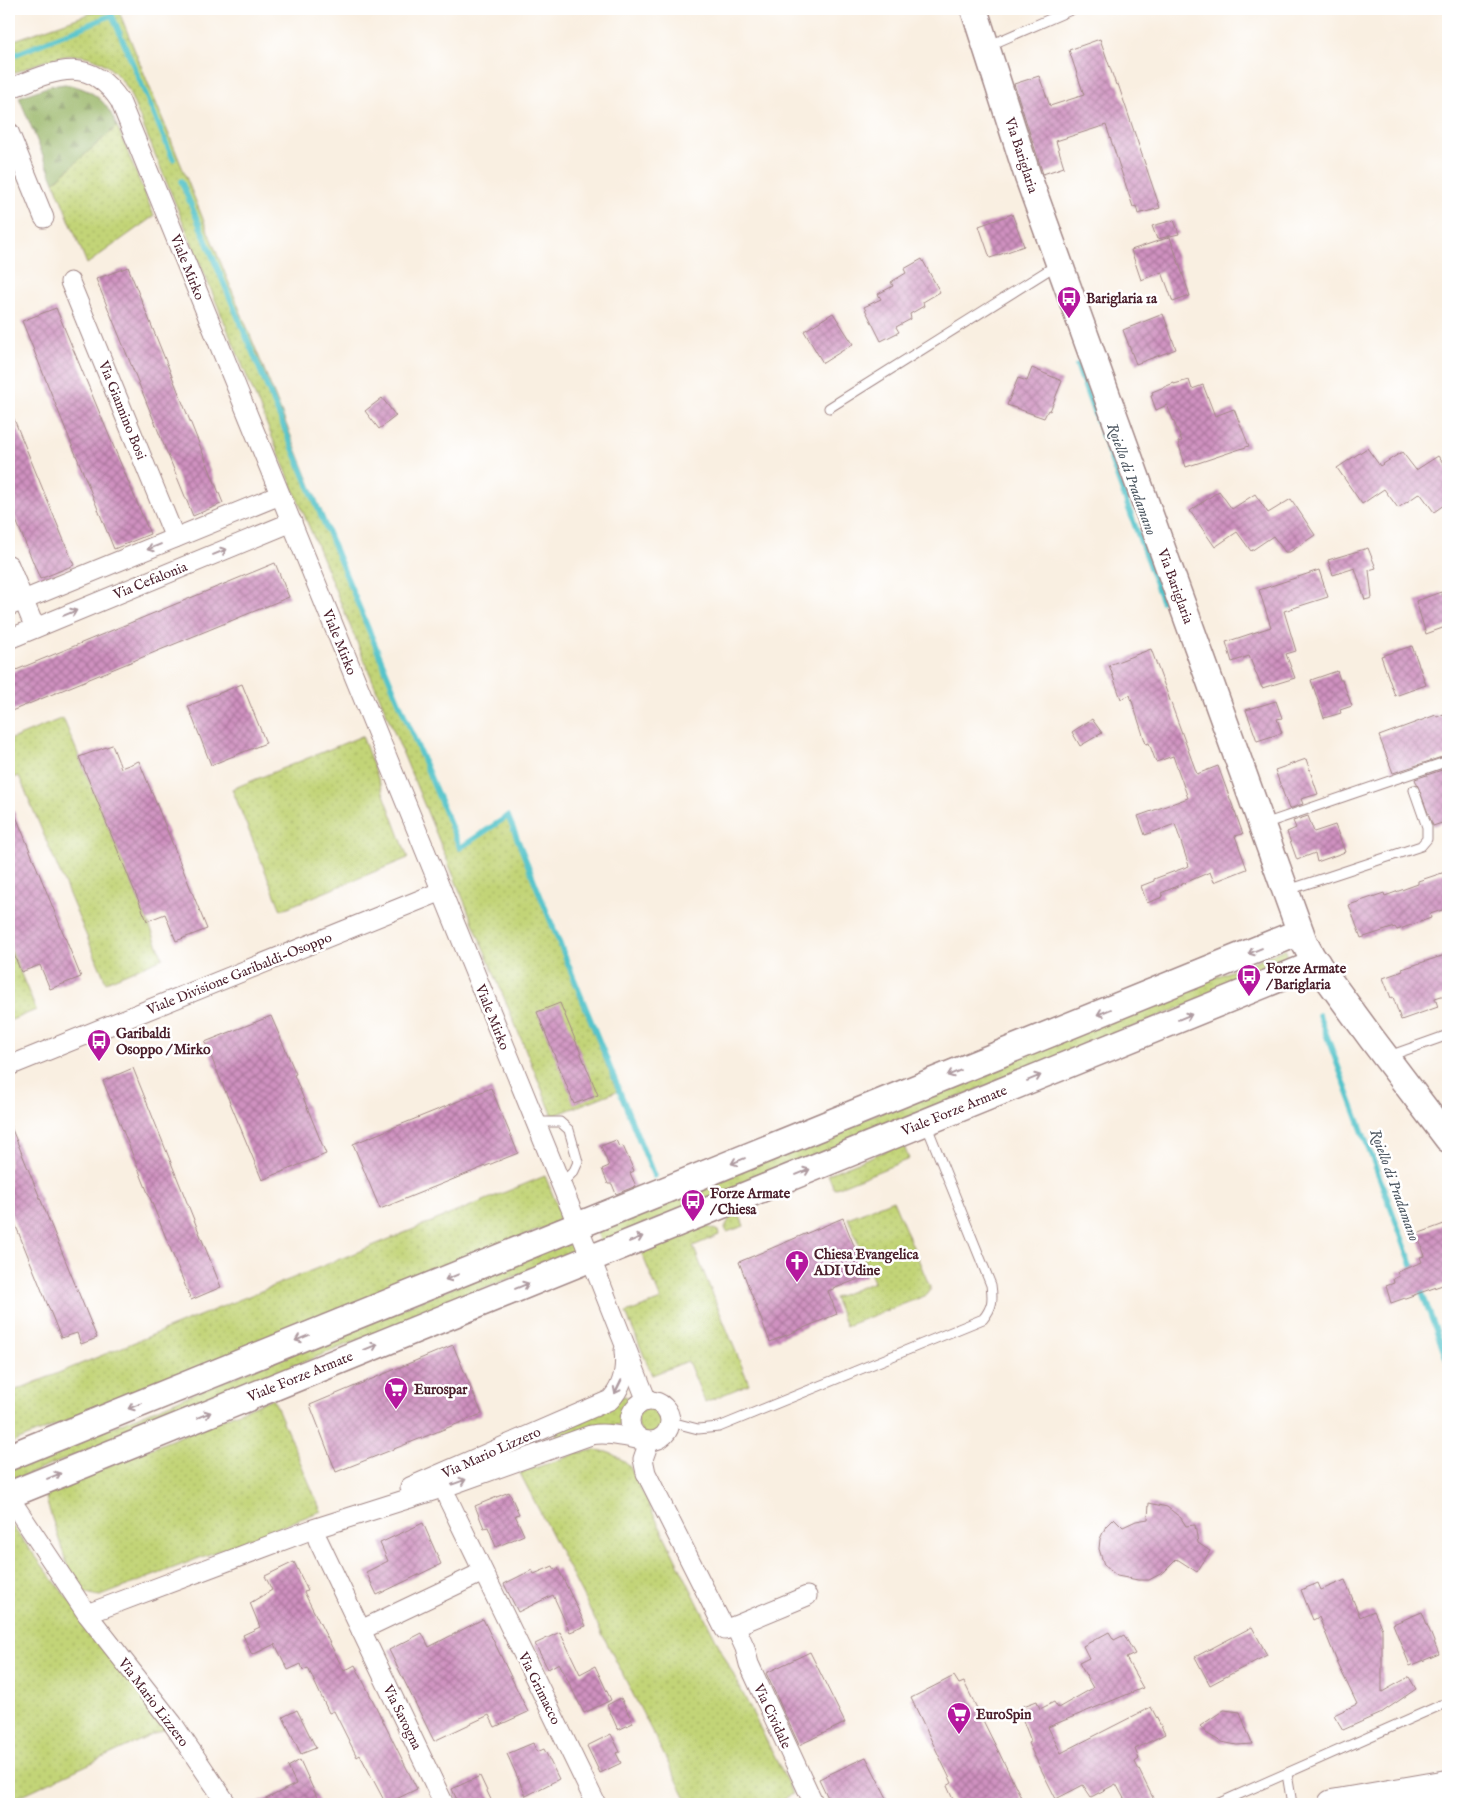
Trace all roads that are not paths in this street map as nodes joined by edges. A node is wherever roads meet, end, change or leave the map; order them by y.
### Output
1 (974, 9) edge
2 (1072, 9) edge
3 (986, 47) junction
4 (9, 89) edge
5 (9, 132) edge
6 (44, 218) dead end
7 (1059, 263) junction
8 (70, 282) dead end
9 (829, 408) dead end
10 (280, 495) junction
11 (292, 522) junction
12 (175, 538) junction
13 (9, 565) edge
14 (16, 604) edge
15 (35, 628) junction
16 (9, 639) edge
17 (1448, 761) edge
18 (1414, 790) dead end
19 (1262, 825) junction
20 (442, 891) junction
21 (1285, 891) junction
22 (1300, 932) junction
23 (1317, 964) junction
24 (1448, 1035) edge
25 (1386, 1057) junction
26 (9, 1066) edge
27 (536, 1122) junction
28 (925, 1122) junction
29 (1448, 1139) edge
30 (561, 1184) junction
31 (578, 1226) junction
32 (591, 1258) junction
33 (624, 1340) junction
34 (647, 1401) junction
35 (671, 1422) junction
36 (645, 1441) junction
37 (9, 1457) edge
38 (9, 1496) edge
39 (448, 1498) dead end
40 (315, 1534) junction
41 (483, 1572) junction
42 (807, 1596) dead end
43 (87, 1614) junction
44 (734, 1626) junction
45 (361, 1630) junction
46 (1441, 1705) dead end
47 (1287, 1774) junction
48 (1448, 1786) edge
49 (223, 1799) edge
50 (1350, 1803) edge
51 (444, 1804) edge
52 (596, 1804) edge
53 (814, 1804) edge
54 (1217, 1804) edge
55 (1292, 1804) edge

1 - 3 street, Via Bariglaria
2 - 3 lane
3 - 7 street, Via Bariglaria
4 - 10 street, Viale Mirko
5 - 6 street
7 - 9 lane
7 - 19 street, Via Bariglaria
8 - 12 street, Via Giannino Bosi
10 - 11 street, Viale Mirko
10 - 12 street, Via Cefalonia
15 -> 11 street, Via Cefalonia
11 - 20 street, Viale Mirko
12 -> 14 street, Via Cefalonia
13 - 14 street
14 - 15 street
15 - 16 street, Via Cefalonia
17 - 19 lane
18 - 21 lane
19 - 21 street, Via Bariglaria
20 - 26 street, Viale Divisione Garibaldi-Osoppo
20 - 27 street, Viale Mirko
21 - 22 street, Via Bariglaria
22 - 23 street, Via Bariglaria
22 -> 31 street
23 - 25 street, Via Bariglaria
28 -> 23 street, Viale Forze Armate
24 - 25 lane
25 - 29 street, Via Bariglaria
27 - 30 street, Viale Mirko
27 - 30 lane
32 -> 28 street, Viale Forze Armate
28 - 35 lane
30 - 31 street, Viale Mirko
31 - 32 street
31 -> 37 street
32 - 33 street, Via Mario Lizzero
38 -> 32 street, Viale Forze Armate
33 - 34 street, Via Mario Lizzero
33 -> 40 street, Via Mario Lizzero
34 - 35 street
34 - 36 street
35 - 36 street
40 -> 36 street, Via Mario Lizzero
36 - 44 street
38 - 43 street, Via Mario Lizzero
39 - 41 street, Via Grimacco
40 - 43 street, Via Mario Lizzero
40 - 45 street, Via Savogna
41 - 45 street
41 - 52 street, Via Grimacco
42 - 44 street
43 - 49 street, Via Mario Lizzero
44 - 53 street, Via Cividale
45 - 51 street, Via Savogna
46 - 47 lane
47 - 54 lane
47 - 55 lane
48 - 50 main road

